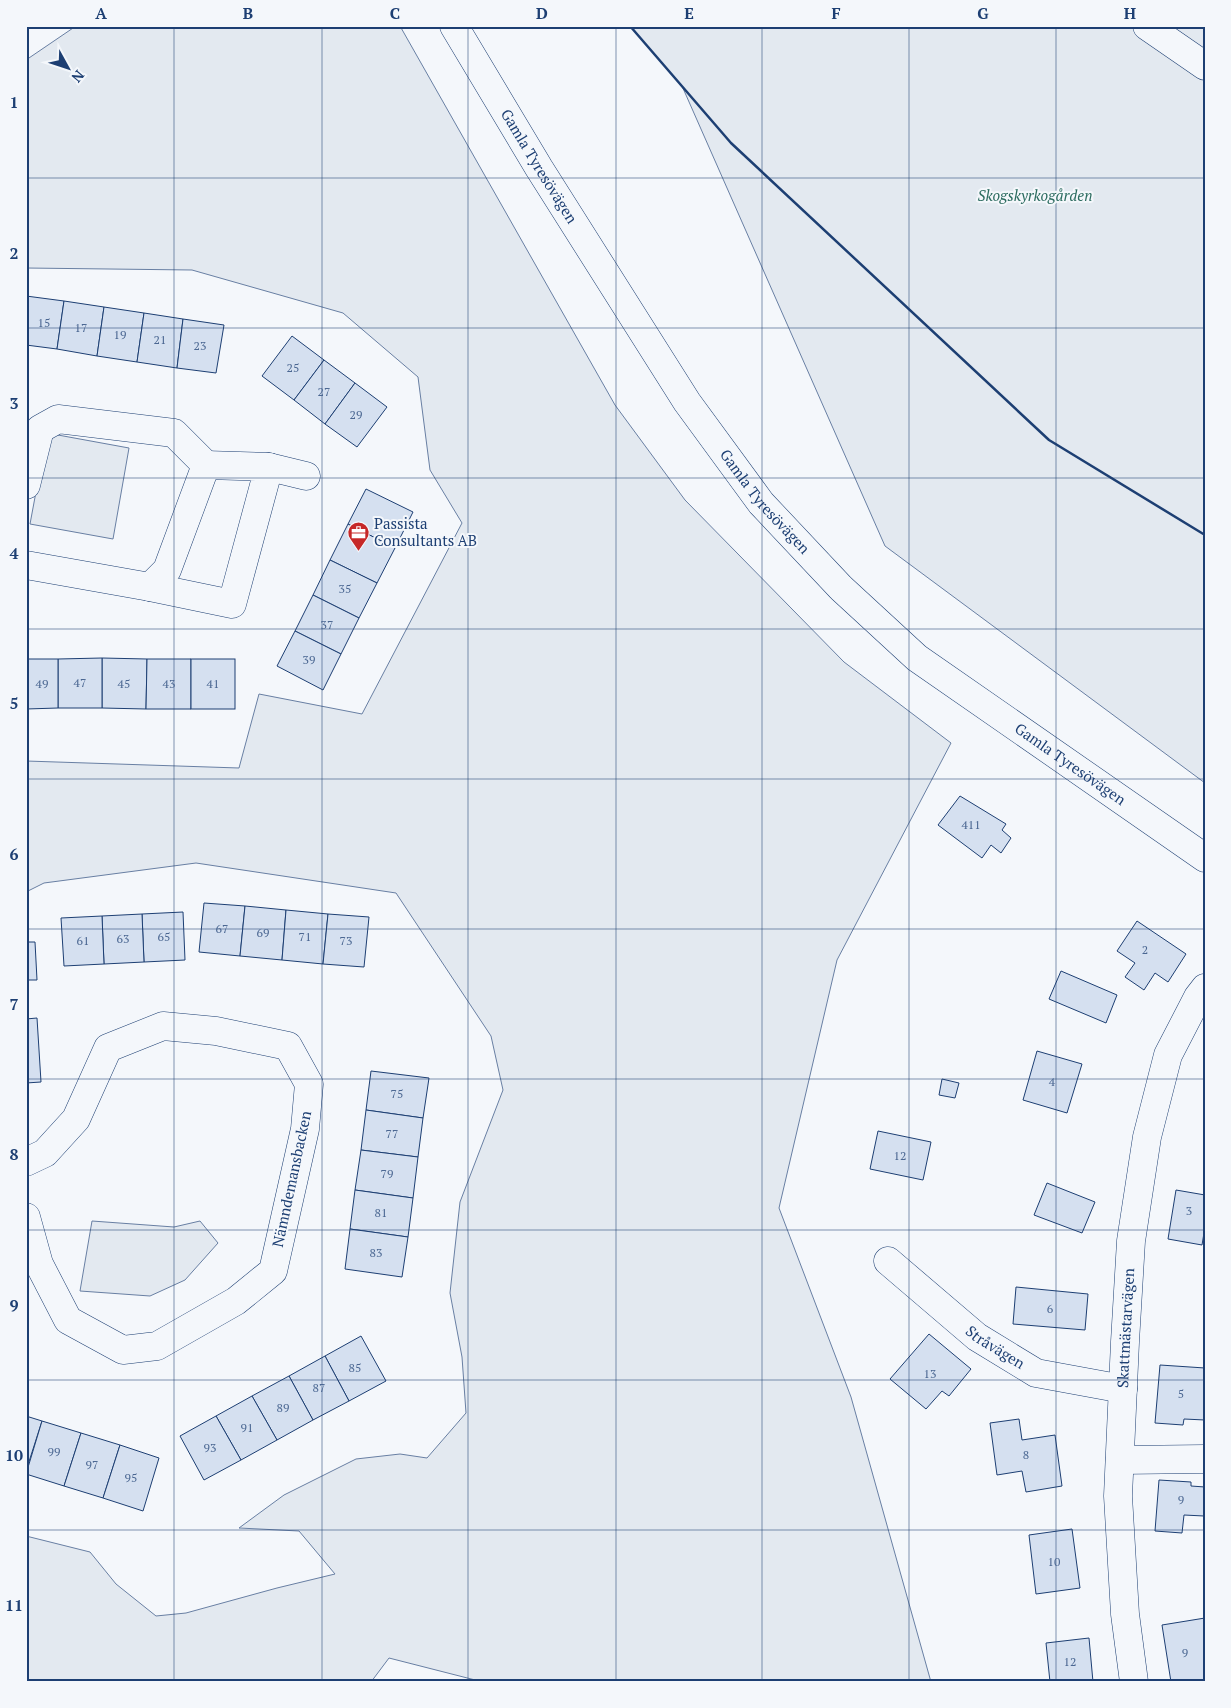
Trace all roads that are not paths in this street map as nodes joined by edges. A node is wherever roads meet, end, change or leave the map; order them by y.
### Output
1 (454, 26) edge
2 (1147, 26) edge
3 (1205, 66) edge
4 (206, 465) junction
5 (269, 467) junction
6 (306, 476) dead end
7 (26, 485) edge
8 (26, 565) edge
9 (150, 587) junction
10 (1205, 858) edge
11 (1205, 988) edge
12 (26, 1162) edge
13 (26, 1218) edge
14 (888, 1261) dead end
15 (1123, 1389) junction
16 (1205, 1459) edge
17 (1120, 1460) junction
18 (1134, 1682) edge

1 - 10 street, Gamla Tyresövägen
2 - 3 street
4 - 5 street
4 - 7 street
4 - 9 street
5 - 6 street
5 - 9 street
8 - 9 street
11 - 15 street, Skattmästarvägen
12 - 13 street, Nämndemansbacken
14 - 15 street, Stråvägen
15 - 17 street, Skattmästarvägen
16 - 17 street
17 - 18 street, Skattmästarvägen

